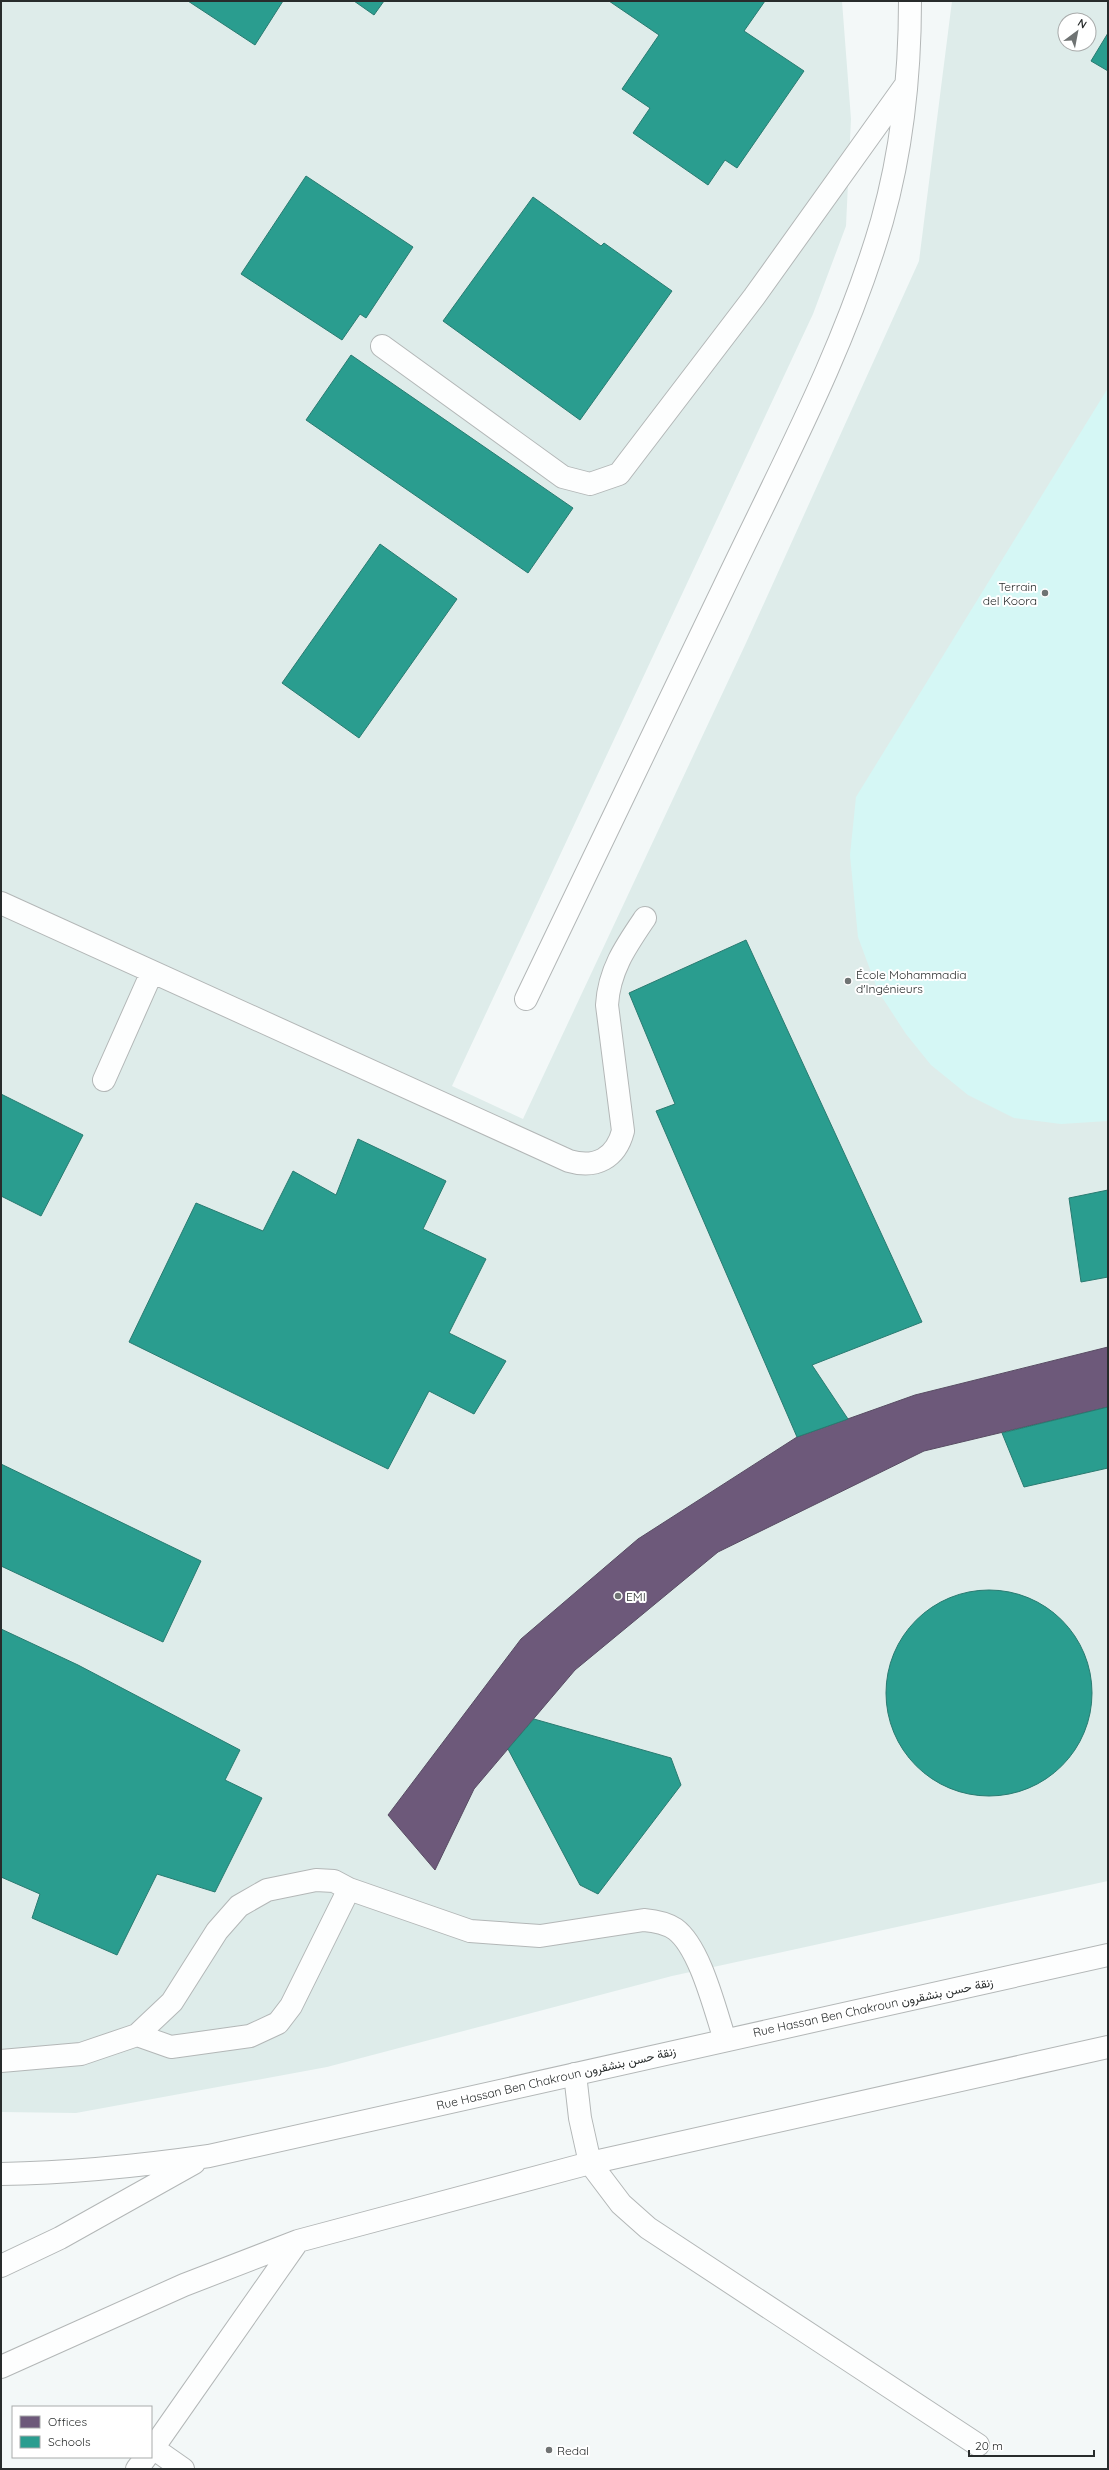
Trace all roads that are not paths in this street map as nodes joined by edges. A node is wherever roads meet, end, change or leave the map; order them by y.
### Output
1 (910, 1) edge
2 (907, 83) junction
3 (382, 346) dead end
4 (1, 903) edge
5 (644, 918) dead end
6 (152, 972) junction
7 (526, 999) dead end
8 (104, 1080) dead end
9 (349, 1889) junction
10 (1108, 1955) edge
11 (137, 2035) junction
12 (725, 2040) junction
13 (1108, 2047) edge
14 (1, 2062) edge
15 (575, 2074) junction
16 (209, 2156) junction
17 (590, 2163) junction
18 (1, 2174) edge
19 (298, 2241) junction
20 (1, 2266) edge
21 (1, 2367) edge
22 (978, 2445) dead end
23 (152, 2449) edge
24 (152, 2453) edge
25 (145, 2458) edge
26 (137, 2469) edge
27 (183, 2469) edge

1 - 2 street
2 - 3 street
2 - 7 street
4 - 6 street
5 - 6 street
6 - 8 street
9 - 11 street
9 - 11 street
9 - 12 street
10 - 12 street, Rue Hassan Ben Chakroun زنقة حسن بنشقرون
11 - 14 street
12 - 15 street, Rue Hassan Ben Chakroun زنقة حسن بنشقرون
13 - 17 street
15 - 16 street, Rue Hassan Ben Chakroun زنقة حسن بنشقرون
15 - 17 street
16 - 18 street, Rue Hassan Ben Chakroun زنقة حسن بنشقرون
16 - 20 street
17 - 19 street
17 - 22 street
19 - 21 street
19 - 23 street
24 - 27 street
25 - 26 street

